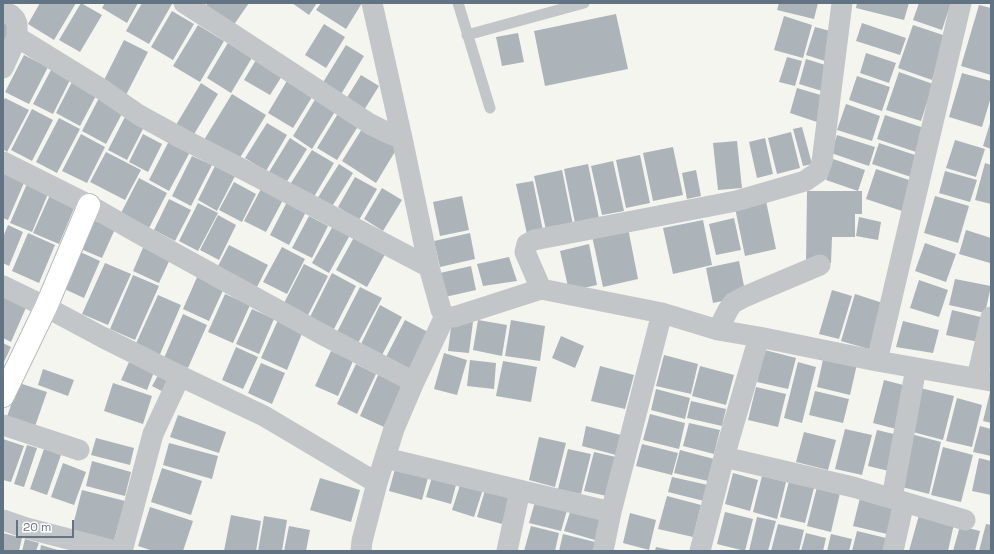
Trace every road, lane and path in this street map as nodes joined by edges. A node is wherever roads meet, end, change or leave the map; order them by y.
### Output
1 (184, 3) edge
2 (372, 3) edge
3 (458, 3) edge
4 (584, 3) edge
5 (842, 3) edge
6 (961, 3) edge
7 (3, 11) edge
8 (468, 35) junction
9 (17, 37) junction
10 (3, 68) edge
11 (490, 108) dead end
12 (402, 138) junction
13 (3, 162) edge
14 (89, 205) junction
15 (820, 265) dead end
16 (429, 266) junction
17 (3, 286) edge
18 (541, 289) junction
19 (46, 307) junction
20 (662, 313) junction
21 (445, 316) junction
22 (991, 317) edge
23 (718, 330) junction
24 (759, 337) junction
25 (877, 361) junction
26 (916, 368) junction
27 (180, 376) junction
28 (984, 380) edge
29 (414, 382) junction
30 (3, 396) edge
31 (3, 425) edge
32 (79, 450) dead end
33 (724, 457) junction
34 (385, 458) junction
35 (377, 483) junction
36 (520, 490) junction
37 (898, 500) junction
38 (610, 512) junction
39 (3, 520) edge
40 (965, 520) dead end
41 (115, 551) edge
42 (122, 551) edge
43 (361, 551) edge
44 (507, 551) edge
45 (603, 551) edge
46 (700, 551) edge
47 (895, 551) edge

1 - 12 street
2 - 12 street
3 - 8 lane
4 - 8 lane
5 - 18 street
6 - 25 street
7 - 9 street
8 - 11 lane
9 - 10 street
9 - 16 street
12 - 16 street
13 - 14 street
14 - 19 street
14 - 29 street
15 - 23 street
16 - 21 street
17 - 19 street
18 - 20 street
18 - 21 street
19 - 27 street
19 - 30 street
20 - 23 street
20 - 38 street
21 - 29 street
22 - 28 street
23 - 24 street
24 - 25 street
24 - 33 street
25 - 26 street
26 - 28 street
26 - 37 street
27 - 35 street
27 - 42 street
29 - 34 street
31 - 32 street
33 - 37 street
33 - 46 street
34 - 35 street
34 - 36 street
35 - 43 street
36 - 38 street
36 - 44 street
37 - 40 street
37 - 47 street
38 - 45 street
39 - 41 street

